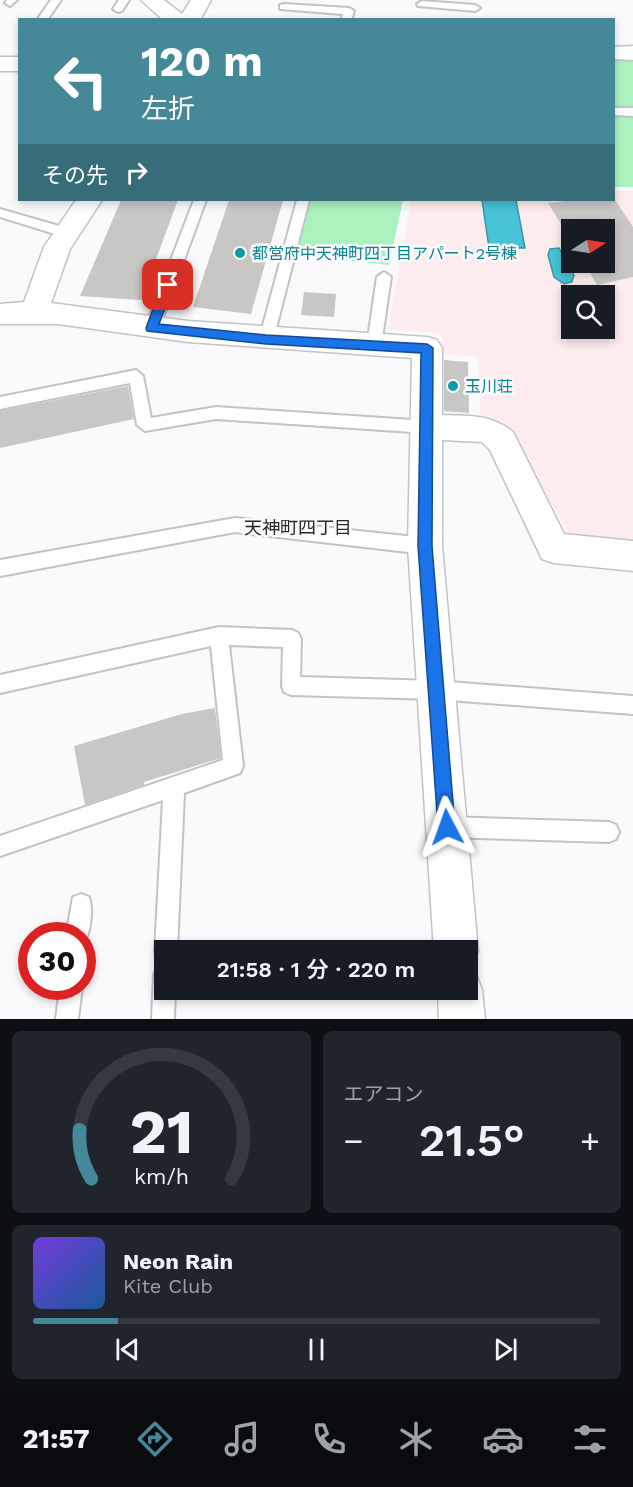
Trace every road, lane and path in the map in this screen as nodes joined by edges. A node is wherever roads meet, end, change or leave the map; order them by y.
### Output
1 (56, 0) edge
2 (151, 0) edge
3 (201, 0) edge
4 (422, 2) edge
5 (286, 3) edge
6 (475, 8) dead end
7 (43, 18) edge
8 (174, 18) edge
9 (190, 18) edge
10 (280, 18) edge
11 (347, 18) edge
12 (418, 18) edge
13 (615, 53) edge
14 (633, 53) edge
15 (0, 64) edge
16 (18, 64) edge
17 (615, 112) edge
18 (633, 112) edge
19 (88, 201) edge
20 (200, 201) edge
21 (303, 201) edge
22 (0, 213) edge
23 (68, 233) junction
24 (384, 277) dead end
25 (35, 311) junction
26 (0, 314) edge
27 (152, 328) junction
28 (266, 339) junction
29 (374, 345) junction
30 (0, 403) edge
31 (428, 427) junction
32 (425, 546) junction
33 (633, 556) edge
34 (0, 568) edge
35 (219, 636) junction
36 (0, 684) edge
37 (436, 690) junction
38 (633, 705) edge
39 (174, 786) junction
40 (447, 827) junction
41 (609, 832) dead end
42 (0, 846) edge
43 (81, 905) dead end
44 (79, 922) edge
45 (167, 940) edge
46 (455, 940) edge
47 (69, 1000) edge
48 (164, 1000) edge
49 (461, 1000) edge
50 (67, 1019) edge
51 (163, 1019) edge
52 (462, 1019) edge

1 - 7 lane
2 - 8 street
3 - 9 street
4 - 6 lane
4 - 12 lane
5 - 10 lane
5 - 11 lane
13 - 14 street
15 - 16 street
17 - 18 lane
19 - 23 street
20 - 27 lane
21 - 28 lane
22 - 23 lane
23 - 25 street
24 - 29 lane
25 - 26 street
25 - 27 street
27 - 28 street
28 - 29 street
29 - 31 street
30 - 31 lane
31 - 32 street
31 - 33 street
32 - 34 lane
32 - 37 street
35 - 36 lane
35 - 37 lane
35 - 39 lane
37 - 38 lane
37 - 40 street
39 - 42 lane
39 - 45 lane
40 - 41 lane
40 - 46 street
43 - 44 lane
47 - 50 lane
48 - 51 lane
49 - 52 street

